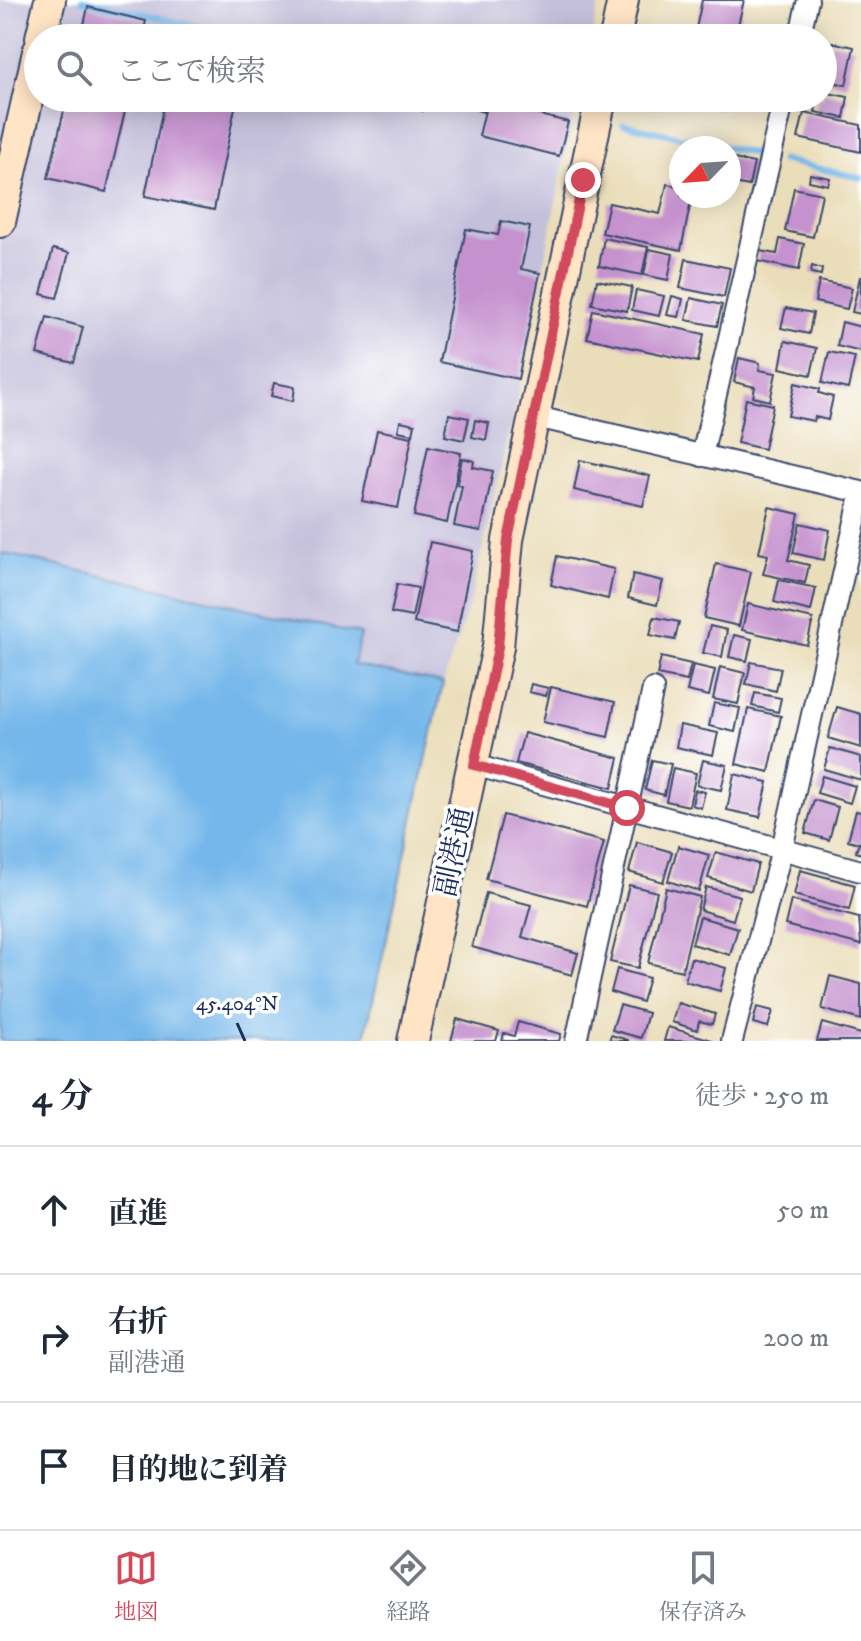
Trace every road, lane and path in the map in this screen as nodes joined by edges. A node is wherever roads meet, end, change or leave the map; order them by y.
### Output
1 (50, 0) edge
2 (623, 0) edge
3 (808, 0) edge
4 (44, 24) edge
5 (618, 24) edge
6 (802, 24) edge
7 (25, 112) edge
8 (598, 112) edge
9 (781, 112) edge
10 (0, 222) edge
11 (532, 416) junction
12 (702, 456) junction
13 (861, 494) edge
14 (653, 689) dead end
15 (474, 765) junction
16 (627, 808) junction
17 (782, 849) junction
18 (861, 871) edge
19 (413, 1041) edge
20 (576, 1041) edge
21 (732, 1041) edge

1 - 4 street
2 - 5 street
3 - 6 street
7 - 10 street
8 - 11 street, 副港通
9 - 12 street
11 - 12 street
11 - 15 street, 副港通
12 - 13 street
13 - 17 street
14 - 16 street
15 - 16 street
15 - 19 street, 副港通
16 - 17 street
16 - 20 street
17 - 18 street
17 - 21 street

